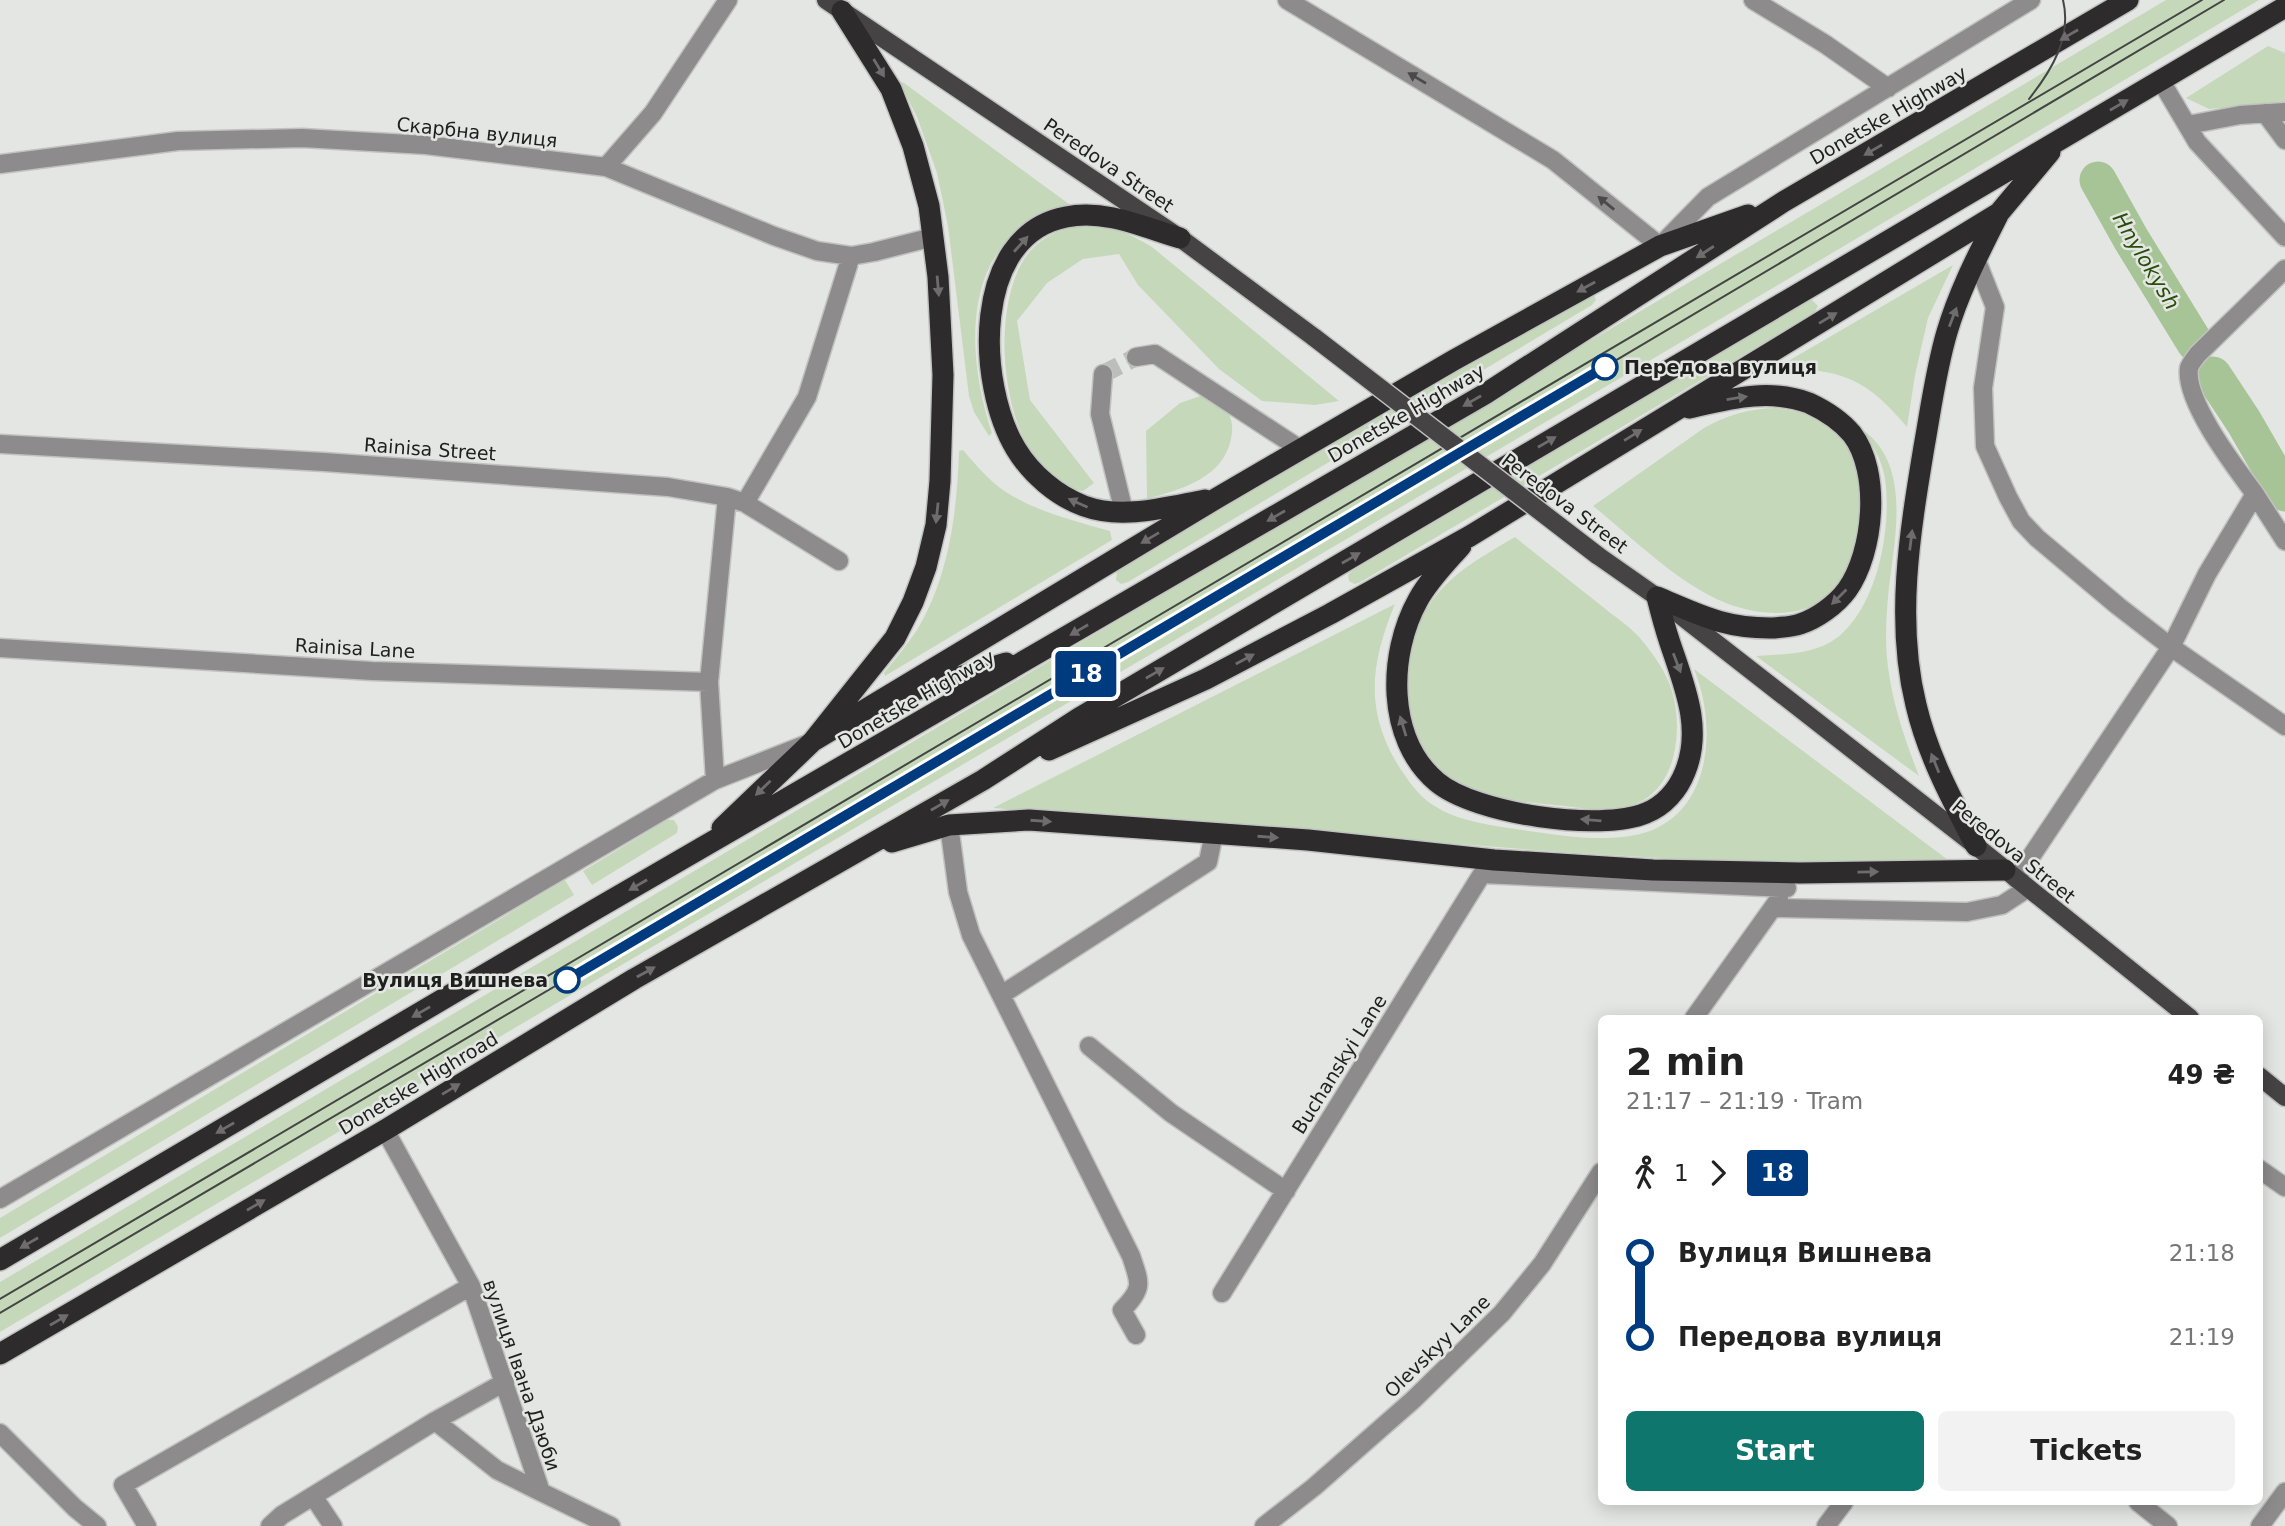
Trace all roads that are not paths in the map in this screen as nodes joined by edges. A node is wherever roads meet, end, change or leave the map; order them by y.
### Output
1 (728, 0) edge
2 (1287, 0) edge
3 (1753, 0) edge
4 (2031, 0) edge
5 (2128, 0) edge
6 (834, 5) edge
7 (2285, 7) edge
8 (2161, 81) junction
9 (1888, 88) junction
10 (2285, 111) edge
11 (2265, 113) junction
12 (2188, 125) junction
13 (2060, 140) junction
14 (2285, 140) edge
15 (0, 164) edge
16 (606, 167) junction
17 (1783, 202) junction
18 (1999, 213) junction
19 (933, 237) junction
20 (2285, 237) edge
21 (1180, 238) junction
22 (1660, 246) junction
23 (851, 256) junction
24 (1976, 259) junction
25 (2285, 269) edge
26 (1136, 357) tunnel mouth
27 (1103, 374) dead end
28 (1670, 412) junction
29 (0, 444) edge
30 (1300, 449) junction
31 (2255, 494) junction
32 (727, 497) junction
33 (1217, 498) junction
34 (745, 503) junction
35 (1124, 512) junction
36 (1469, 536) junction
37 (2285, 541) edge
38 (839, 561) dead end
39 (1657, 597) junction
40 (2171, 647) junction
41 (0, 648) edge
42 (1042, 652) junction
43 (709, 682) junction
44 (881, 700) junction
45 (2285, 726) edge
46 (813, 741) junction
47 (715, 780) junction
48 (983, 780) junction
49 (949, 825) junction
50 (1214, 833) junction
51 (1976, 846) junction
52 (697, 851) junction
53 (860, 851) junction
54 (1488, 867) junction
55 (2016, 879) junction
56 (1793, 881) junction
57 (1773, 908) junction
58 (1000, 995) junction
59 (1696, 1015) edge
60 (2186, 1015) edge
61 (1088, 1046) dead end
62 (2263, 1079) edge
63 (2285, 1097) edge
64 (385, 1130) junction
65 (2263, 1172) edge
66 (2285, 1187) edge
67 (1286, 1191) junction
68 (1596, 1192) edge
69 (0, 1199) edge
70 (0, 1259) edge
71 (471, 1286) junction
72 (1222, 1293) dead end
73 (1136, 1335) dead end
74 (0, 1354) edge
75 (505, 1382) junction
76 (435, 1421) junction
77 (0, 1433) edge
78 (541, 1492) junction
79 (2284, 1494) edge
80 (313, 1496) junction
81 (1842, 1505) edge
82 (2142, 1505) edge
83 (1271, 1524) edge
84 (97, 1526) edge
85 (148, 1526) edge
86 (270, 1526) edge
87 (332, 1526) edge
88 (611, 1526) edge
89 (1826, 1526) edge
90 (2168, 1526) edge
91 (2260, 1526) edge

1 - 16 street
22 -> 2 street
3 - 9 street
4 - 9 street, Donetske Highway
5 -> 17 highway, Donetske Highway
6 -> 19 highway
6 - 21 main road, Peredova Street
7 - 8 highway
8 - 12 street
13 -> 8 highway
9 - 22 street, Donetske Highway
10 - 11 street
11 - 12 street
11 - 14 street
12 - 20 street
13 - 18 highway
48 -> 13 highway
15 - 16 street, Скарбна вулиця
16 - 23 street, Скарбна вулиця
17 - 22 highway
17 -> 42 highway, Donetske Highway
18 - 24 highway
28 -> 18 highway
19 - 23 street, Скарбна вулиця
19 -> 46 highway
35 -> 21 highway
21 - 39 main road, Peredova Street, bridge
22 -> 30 highway
23 - 34 street
24 - 40 street
51 -> 24 highway
25 - 31 street
26 - 30 street
27 - 35 street
36 -> 28 highway
28 -> 39 highway
29 - 32 street, Rainisa Street
30 - 33 highway
31 - 37 street
31 - 40 street
32 - 34 street, Rainisa Street
32 - 43 street
33 - 35 highway
33 -> 44 highway
34 - 38 street, Rainisa Street
39 -> 36 highway
48 -> 36 highway
39 - 51 main road, Peredova Street
40 - 45 street
40 - 55 street
41 - 43 street, Rainisa Lane
42 - 44 highway
42 - 52 highway, Donetske Highway
43 - 47 street
44 - 46 highway
46 - 47 street
46 -> 52 highway
47 - 69 street
53 -> 48 highway
49 -> 50 highway
49 - 53 highway
49 - 58 street
50 -> 54 highway
50 - 58 street
51 - 55 main road, Peredova Street
52 -> 70 highway
64 -> 53 highway, Donetske Highroad
54 - 56 highway
54 - 67 street, Buchanskyi Lane
56 -> 55 highway
55 - 57 street
55 - 60 main road, Peredova Street
56 - 57 street
57 - 59 street
58 - 73 street
61 - 67 street
62 - 63 main road
64 - 71 street, вулиця Івана Дзюби
74 -> 64 highway, Donetske Highroad
65 - 66 street
67 - 72 street, Buchanskyi Lane
68 - 83 street, Olevskyy Lane
71 - 75 street, вулиця Івана Дзюби
71 - 85 street
75 - 76 street
75 - 78 street, вулиця Івана Дзюби
76 - 78 street
76 - 80 street
77 - 84 street
78 - 88 street, вулиця Івана Дзюби
79 - 91 street
80 - 86 street
80 - 87 street
81 - 89 street
82 - 90 street

